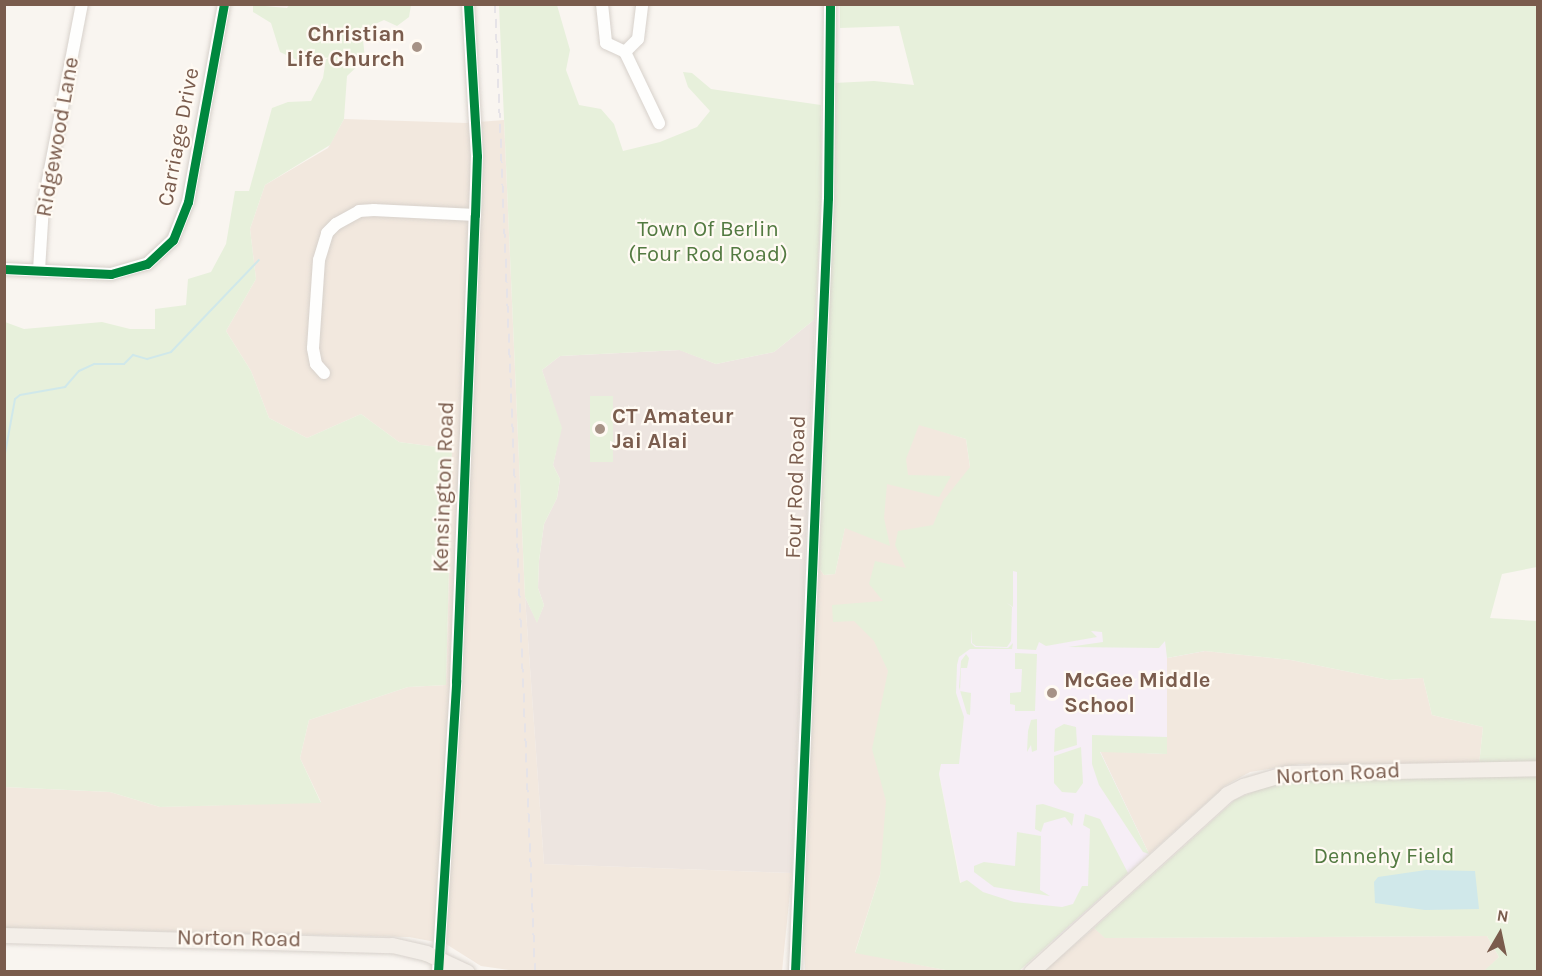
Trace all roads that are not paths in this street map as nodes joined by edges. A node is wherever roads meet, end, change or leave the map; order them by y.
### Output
1 (82, 4) edge
2 (224, 4) edge
3 (468, 4) edge
4 (602, 4) edge
5 (642, 4) edge
6 (830, 4) edge
7 (625, 52) junction
8 (659, 123) dead end
9 (475, 214) junction
10 (4, 268) edge
11 (39, 270) junction
12 (324, 373) dead end
13 (1534, 768) edge
14 (4, 935) edge
15 (439, 965) edge
16 (467, 972) edge
17 (795, 972) edge
18 (1031, 972) edge

1 - 11 street, Ridgewood Lane
2 - 11 street, Carriage Drive
3 - 9 street, Kensington Road
4 - 7 street
5 - 7 street
6 - 17 street, Four Rod Road
7 - 8 street
9 - 12 street
9 - 15 street, Kensington Road
10 - 11 street, Carriage Drive
13 - 18 main road, Norton Road
14 - 15 main road, Norton Road
15 - 16 main road, Norton Road

